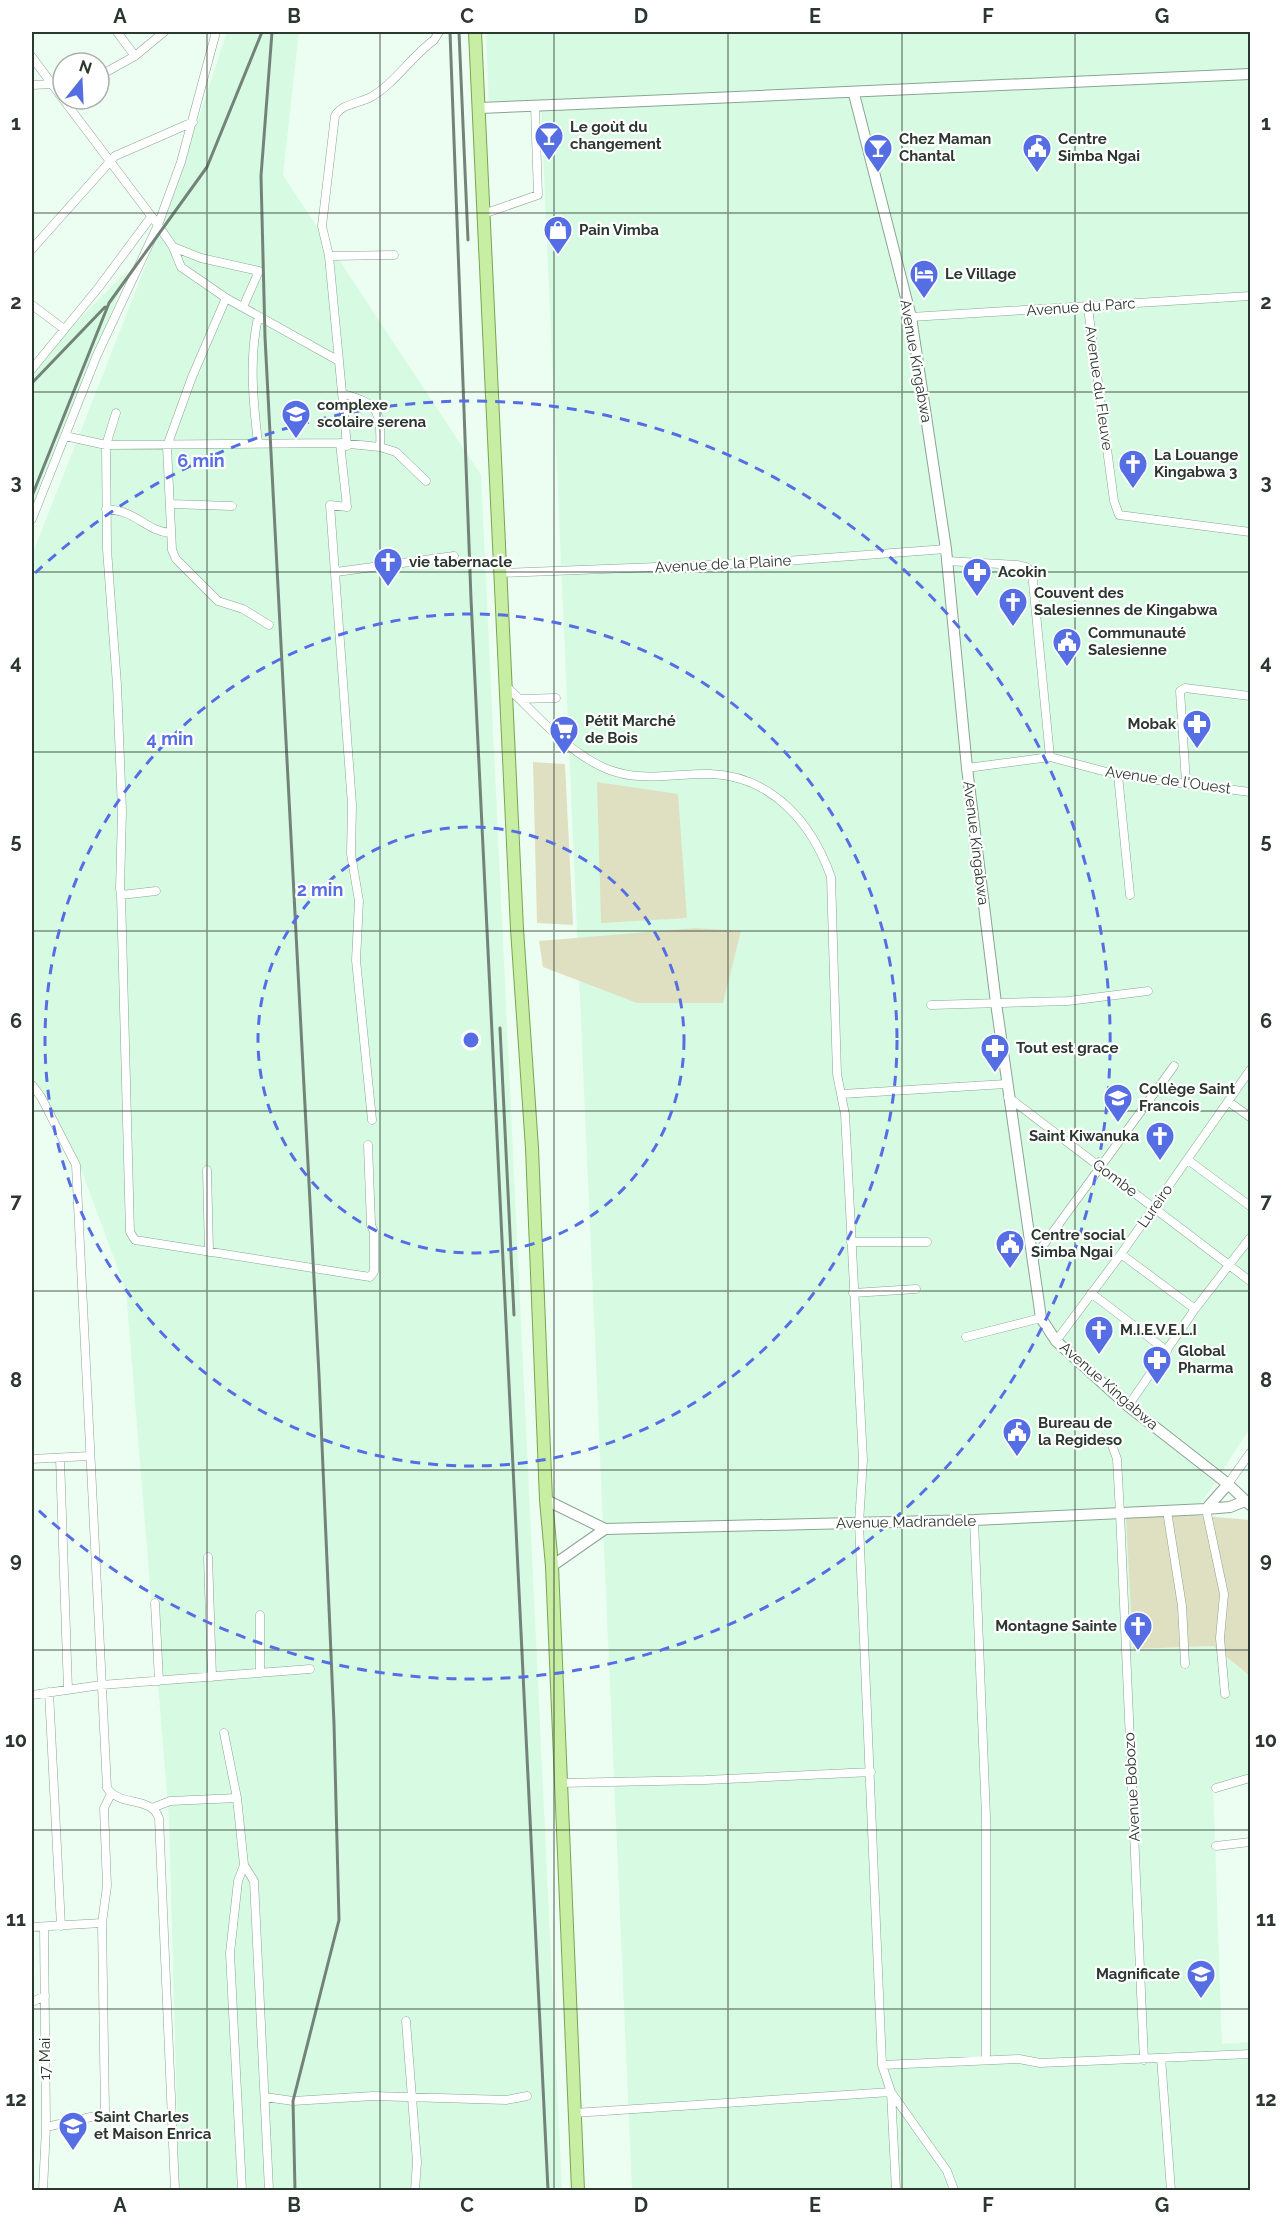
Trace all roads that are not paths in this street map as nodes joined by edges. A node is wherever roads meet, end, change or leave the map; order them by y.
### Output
1 (117, 32) edge
2 (164, 32) edge
3 (216, 32) edge
4 (439, 32) edge
5 (476, 32) edge
6 (135, 56) junction
7 (32, 57) edge
8 (111, 69) edge
9 (1251, 74) edge
10 (51, 79) edge
11 (32, 85) edge
12 (51, 86) edge
13 (854, 94) junction
14 (535, 106) junction
15 (480, 108) junction
16 (72, 111) edge
17 (193, 122) junction
18 (110, 162) junction
19 (486, 213) junction
20 (151, 217) junction
21 (158, 225) junction
22 (173, 247) junction
23 (32, 249) edge
24 (394, 255) dead end
25 (329, 256) junction
26 (1251, 296) edge
27 (226, 298) junction
28 (32, 305) edge
29 (243, 307) junction
30 (1088, 308) junction
31 (258, 317) junction
32 (911, 317) junction
33 (64, 329) junction
34 (339, 361) junction
35 (32, 369) edge
36 (343, 394) junction
37 (116, 413) dead end
38 (65, 436) junction
39 (258, 443) junction
40 (106, 445) junction
41 (344, 445) junction
42 (167, 446) junction
43 (380, 447) junction
44 (426, 481) dead end
45 (170, 504) junction
46 (232, 506) dead end
47 (106, 509) junction
48 (32, 519) edge
49 (1251, 532) edge
50 (171, 533) junction
51 (946, 549) junction
52 (454, 556) dead end
53 (947, 561) junction
54 (336, 572) junction
55 (500, 573) junction
56 (269, 625) dead end
57 (508, 688) junction
58 (1251, 696) edge
59 (556, 698) dead end
60 (520, 699) junction
61 (1050, 757) junction
62 (967, 768) junction
63 (1118, 775) junction
64 (1186, 783) junction
65 (1251, 792) edge
66 (156, 891) dead end
67 (121, 895) junction
68 (1130, 895) dead end
69 (1148, 991) dead end
70 (996, 1004) junction
71 (931, 1005) dead end
72 (1174, 1066) dead end
73 (1251, 1070) edge
74 (1006, 1084) junction
75 (32, 1085) edge
76 (842, 1094) junction
77 (32, 1095) edge
78 (41, 1096) junction
79 (1008, 1096) junction
80 (1229, 1102) junction
81 (1251, 1117) edge
82 (372, 1120) dead end
83 (368, 1146) dead end
84 (1188, 1160) junction
85 (1101, 1167) junction
86 (207, 1170) dead end
87 (1251, 1206) edge
88 (1154, 1207) junction
89 (1251, 1238) edge
90 (851, 1242) junction
91 (927, 1242) dead end
92 (209, 1252) junction
93 (1121, 1254) junction
94 (1034, 1258) junction
95 (1230, 1265) junction
96 (1251, 1281) edge
97 (916, 1289) dead end
98 (853, 1293) junction
99 (1091, 1293) junction
100 (1195, 1310) junction
101 (1041, 1318) junction
102 (966, 1336) dead end
103 (1056, 1341) junction
104 (1167, 1351) junction
105 (1128, 1406) junction
106 (1111, 1442) dead end
107 (1251, 1453) edge
108 (89, 1456) junction
109 (60, 1458) junction
110 (32, 1459) edge
111 (1228, 1484) junction
112 (546, 1500) junction
113 (1248, 1503) edge
114 (1206, 1509) junction
115 (1167, 1511) junction
116 (1120, 1513) junction
117 (974, 1520) junction
118 (859, 1523) junction
119 (605, 1529) junction
120 (208, 1557) dead end
121 (552, 1566) junction
122 (155, 1603) dead end
123 (260, 1615) dead end
124 (1185, 1664) dead end
125 (310, 1669) dead end
126 (260, 1673) junction
127 (212, 1677) junction
128 (159, 1681) junction
129 (101, 1685) junction
130 (68, 1690) junction
131 (49, 1692) junction
132 (1225, 1694) dead end
133 (32, 1695) edge
134 (224, 1733) dead end
135 (871, 1772) junction
136 (1251, 1778) edge
137 (561, 1783) junction
138 (1216, 1788) dead end
139 (111, 1794) junction
140 (237, 1798) junction
141 (152, 1808) junction
142 (1251, 1842) edge
143 (1216, 1846) dead end
144 (244, 1865) junction
145 (102, 1923) junction
146 (61, 1926) junction
147 (44, 1927) junction
148 (32, 1928) edge
149 (45, 1996) junction
150 (32, 2002) edge
151 (406, 2021) dead end
152 (1251, 2054) edge
153 (1161, 2058) junction
154 (986, 2059) junction
155 (1144, 2060) junction
156 (882, 2065) junction
157 (891, 2092) junction
158 (527, 2096) dead end
159 (265, 2097) junction
160 (413, 2098) junction
161 (574, 2113) junction
162 (46, 2127) junction
163 (43, 2190) edge
164 (175, 2190) edge
165 (242, 2190) edge
166 (269, 2190) edge
167 (415, 2190) edge
168 (578, 2190) edge
169 (896, 2190) edge
170 (954, 2190) edge
171 (1171, 2190) edge

1 - 6 street
2 - 6 street
3 - 17 street
4 - 25 street
5 - 15 main road
6 - 8 street
7 - 10 street
9 - 13 street
11 - 12 street
13 - 14 street
13 - 32 street, Avenue Kingabwa
14 - 15 street
14 - 19 street
15 - 19 main road
16 - 18 street
17 - 18 street
17 - 21 street
18 - 20 street
18 - 23 street
19 - 55 main road
20 - 21 street
20 - 33 street
21 - 22 street
21 - 38 street
22 - 27 street
22 - 29 street
24 - 25 street
25 - 34 street
26 - 30 street, Avenue du Parc
27 - 29 street
27 - 42 street
28 - 33 street
29 - 31 street
30 - 32 street, Avenue du Parc
30 - 49 street, Avenue du Fleuve
31 - 34 street
31 - 39 street
32 - 51 street, Avenue Kingabwa
33 - 35 street
34 - 36 street
36 - 41 street
36 - 43 street
37 - 40 street
38 - 40 street
38 - 48 street
39 - 41 street
39 - 42 street
40 - 42 street
40 - 47 street
41 - 43 street
41 - 54 street
42 - 45 street
43 - 44 street
45 - 46 street
45 - 50 street
47 - 50 street
47 - 67 street
50 - 56 street
51 - 53 street, Avenue Kingabwa
51 - 55 street, Avenue de la Plaine
52 - 54 street
53 - 61 street
53 - 62 street, Avenue Kingabwa
54 - 82 street
55 - 57 main road
57 - 60 street
57 - 112 main road
58 - 64 street
59 - 60 street
60 - 76 street
61 - 62 street, Avenue de l'Ouest
61 - 63 street, Avenue de l'Ouest
62 - 70 street, Avenue Kingabwa
63 - 64 street, Avenue de l'Ouest
63 - 68 street
64 - 65 street, Avenue de l'Ouest
66 - 67 street
67 - 92 street
69 - 70 street
70 - 71 street
70 - 74 street, Avenue Kingabwa
72 - 85 street
73 - 80 street, Lureiro
74 - 76 street
74 - 79 street, Avenue Kingabwa
75 - 78 street
76 - 90 street
77 - 78 street
78 - 108 street
79 - 85 street, Gombe
79 - 94 street, Avenue Kingabwa
80 - 81 street
80 - 84 street, Lureiro
83 - 92 street
84 - 87 street
84 - 88 street, Lureiro
85 - 88 street, Gombe
85 - 94 street
86 - 92 street
88 - 93 street, Lureiro
88 - 95 street, Gombe
89 - 95 street
90 - 91 street
90 - 98 street
93 - 99 street, Lureiro
93 - 100 street
94 - 101 street, Avenue Kingabwa
95 - 96 street, Gombe
95 - 100 street
97 - 98 street
98 - 118 street
99 - 103 street, Lureiro
99 - 104 street
100 - 104 street
101 - 102 street
101 - 103 street, Avenue Kingabwa
103 - 105 street, Avenue Kingabwa
104 - 105 street
105 - 111 street, Avenue Kingabwa
106 - 116 street, Avenue Bobozo
107 - 111 street
108 - 109 street
108 - 129 street
109 - 110 street
109 - 130 street
111 - 113 street, Avenue Kingabwa
111 - 114 street
112 - 119 street
112 - 121 main road
113 - 114 street, Avenue Madrandele
114 - 115 street, Avenue Madrandele
114 - 132 street
115 - 116 street, Avenue Madrandele
115 - 124 street
116 - 117 street, Avenue Madrandele
116 - 155 street, Avenue Bobozo
117 - 118 street, Avenue Madrandele
117 - 154 street
118 - 119 street, Avenue Madrandele
118 - 135 street
119 - 121 street
120 - 127 street
121 - 137 main road
122 - 128 street
123 - 126 street
125 - 126 street
126 - 127 street
127 - 128 street
128 - 129 street
129 - 130 street
129 - 139 street
130 - 131 street
131 - 133 street
131 - 146 street
134 - 140 street
135 - 137 street
135 - 156 street
136 - 138 street
137 - 161 main road
139 - 141 street
139 - 145 street
140 - 141 street
140 - 144 street
141 - 164 street
142 - 143 street
144 - 159 street
144 - 165 street
145 - 146 street
145 - 162 street
146 - 147 street
147 - 148 street
147 - 149 street, 17 Mai
149 - 150 street
149 - 162 street, 17 Mai
151 - 160 street
152 - 153 street
153 - 155 street
153 - 171 street
154 - 155 street
154 - 156 street
156 - 157 street
157 - 161 street
157 - 169 street
157 - 170 street
158 - 160 street
159 - 160 street
159 - 166 street
160 - 167 street
161 - 168 main road
162 - 163 street, 17 Mai

